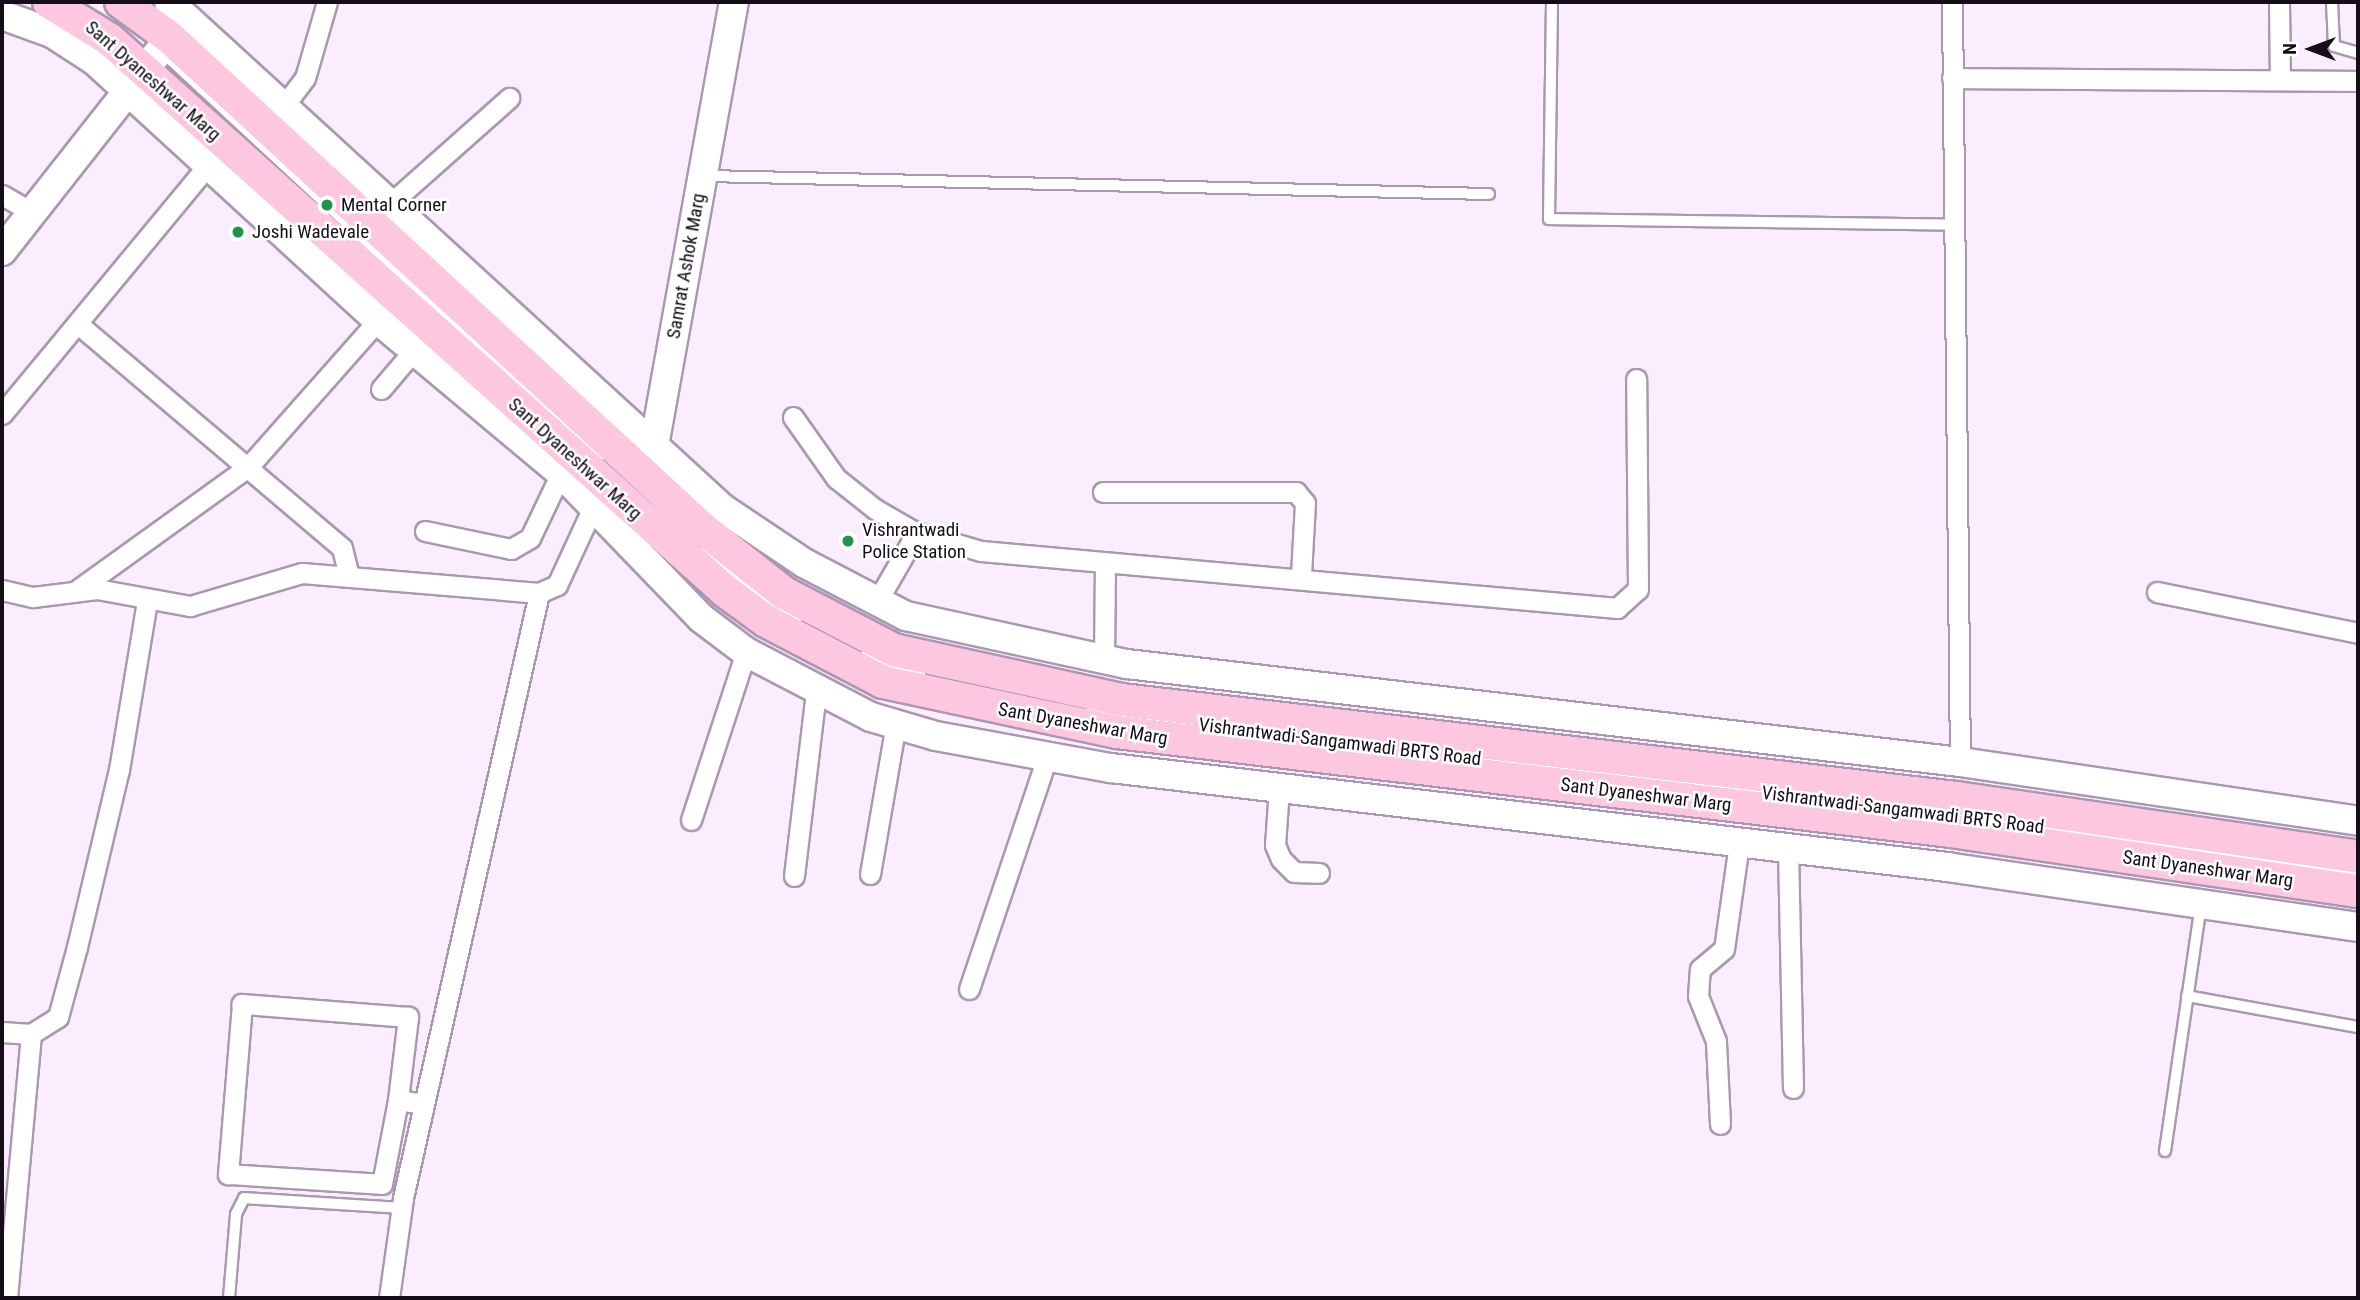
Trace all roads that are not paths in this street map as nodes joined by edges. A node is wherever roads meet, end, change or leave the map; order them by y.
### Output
1 (49, 2) edge
2 (106, 2) edge
3 (121, 2) edge
4 (327, 2) edge
5 (734, 2) edge
6 (1552, 2) edge
7 (1952, 2) edge
8 (2279, 2) edge
9 (2332, 2) edge
10 (2, 15) edge
11 (159, 44) edge
12 (2358, 53) edge
13 (1952, 78) junction
14 (2280, 80) junction
15 (2358, 81) edge
16 (509, 98) dead end
17 (286, 103) junction
18 (208, 165) junction
19 (703, 175) junction
20 (1489, 194) dead end
21 (2, 195) edge
22 (391, 202) junction
23 (32, 212) junction
24 (1954, 225) junction
25 (2, 251) edge
26 (378, 320) junction
27 (78, 324) junction
28 (414, 350) junction
29 (1636, 379) dead end
30 (381, 389) dead end
31 (2, 414) edge
32 (793, 417) dead end
33 (249, 466) junction
34 (561, 473) junction
35 (622, 477) junction
36 (1103, 492) dead end
37 (425, 531) dead end
38 (917, 532) junction
39 (692, 541) dead end
40 (1105, 562) junction
41 (1301, 575) junction
42 (349, 576) junction
43 (2, 590) edge
44 (75, 592) junction
45 (2157, 592) dead end
46 (540, 593) junction
47 (147, 600) junction
48 (876, 603) junction
49 (807, 626) dead end
50 (818, 632) dead end
51 (2358, 633) edge
52 (746, 652) junction
53 (1104, 659) junction
54 (936, 678) dead end
55 (987, 690) dead end
56 (816, 692) junction
57 (1040, 701) dead end
58 (1079, 708) dead end
59 (896, 724) junction
60 (1047, 757) junction
61 (1960, 762) junction
62 (1279, 788) junction
63 (691, 820) dead end
64 (2358, 821) edge
65 (1739, 843) junction
66 (1788, 849) junction
67 (2358, 857) edge
68 (1319, 873) dead end
69 (870, 874) dead end
70 (2358, 874) edge
71 (794, 876) dead end
72 (2358, 891) edge
73 (2201, 904) junction
74 (2358, 928) edge
75 (970, 989) dead end
76 (2187, 996) junction
77 (2358, 1027) edge
78 (2, 1032) edge
79 (31, 1034) junction
80 (1793, 1088) dead end
81 (398, 1100) junction
82 (423, 1104) junction
83 (1720, 1124) dead end
84 (2165, 1151) dead end
85 (401, 1208) junction
86 (8, 1298) edge
87 (229, 1298) edge
88 (389, 1298) edge

1 - 11 main road, Sant Dyaneshwar Marg
2 - 11 lane
3 - 11 main road, Sant Dyaneshwar Marg
4 - 17 street
5 - 19 street, Samrat Ashok Marg
6 - 24 lane
7 - 13 street
8 - 14 street
9 - 12 lane
10 - 11 street
11 - 17 street
11 - 18 street
11 - 23 street
11 - 35 main road, Sant Dyaneshwar Marg
13 - 14 street
13 - 24 street
14 - 15 street
16 - 22 street
17 - 22 street
18 - 26 street
18 - 27 street
19 - 20 lane
19 - 35 street, Samrat Ashok Marg
21 - 23 street
22 - 35 street
23 - 25 street
24 - 61 street
26 - 28 street
26 - 33 street
27 - 31 street
27 - 33 street
28 - 30 street
28 - 34 street
29 - 41 street
32 - 38 street
33 - 42 street
33 - 44 street
34 - 35 street
34 - 37 street
35 - 46 street
35 - 48 street
35 - 52 street
35 - 67 main road, Sant Dyaneshwar Marg
35 - 72 main road, Sant Dyaneshwar Marg
36 - 41 street
38 - 40 street
38 - 48 street
39 - 49 lane
40 - 41 street
40 - 53 street
42 - 46 street
42 - 47 street
43 - 44 street
44 - 47 street
45 - 51 street
46 - 82 street
47 - 79 street
48 - 53 street
50 - 54 lane
52 - 56 street
52 - 63 street
53 - 61 street
55 - 57 lane
56 - 59 street
56 - 71 street
58 - 70 lane, Vishrantwadi-Sangamwadi BRTS Road
59 - 60 street
59 - 69 street
60 - 62 street
60 - 75 street
61 - 64 street
62 - 65 street
62 - 68 street
65 - 66 street
65 - 83 street
66 - 73 street
66 - 80 street
73 - 74 street
73 - 76 lane
76 - 77 lane
76 - 84 lane
78 - 79 street
79 - 86 street
81 - 81 street
81 - 82 street
82 - 85 street
85 - 87 lane
85 - 88 street

